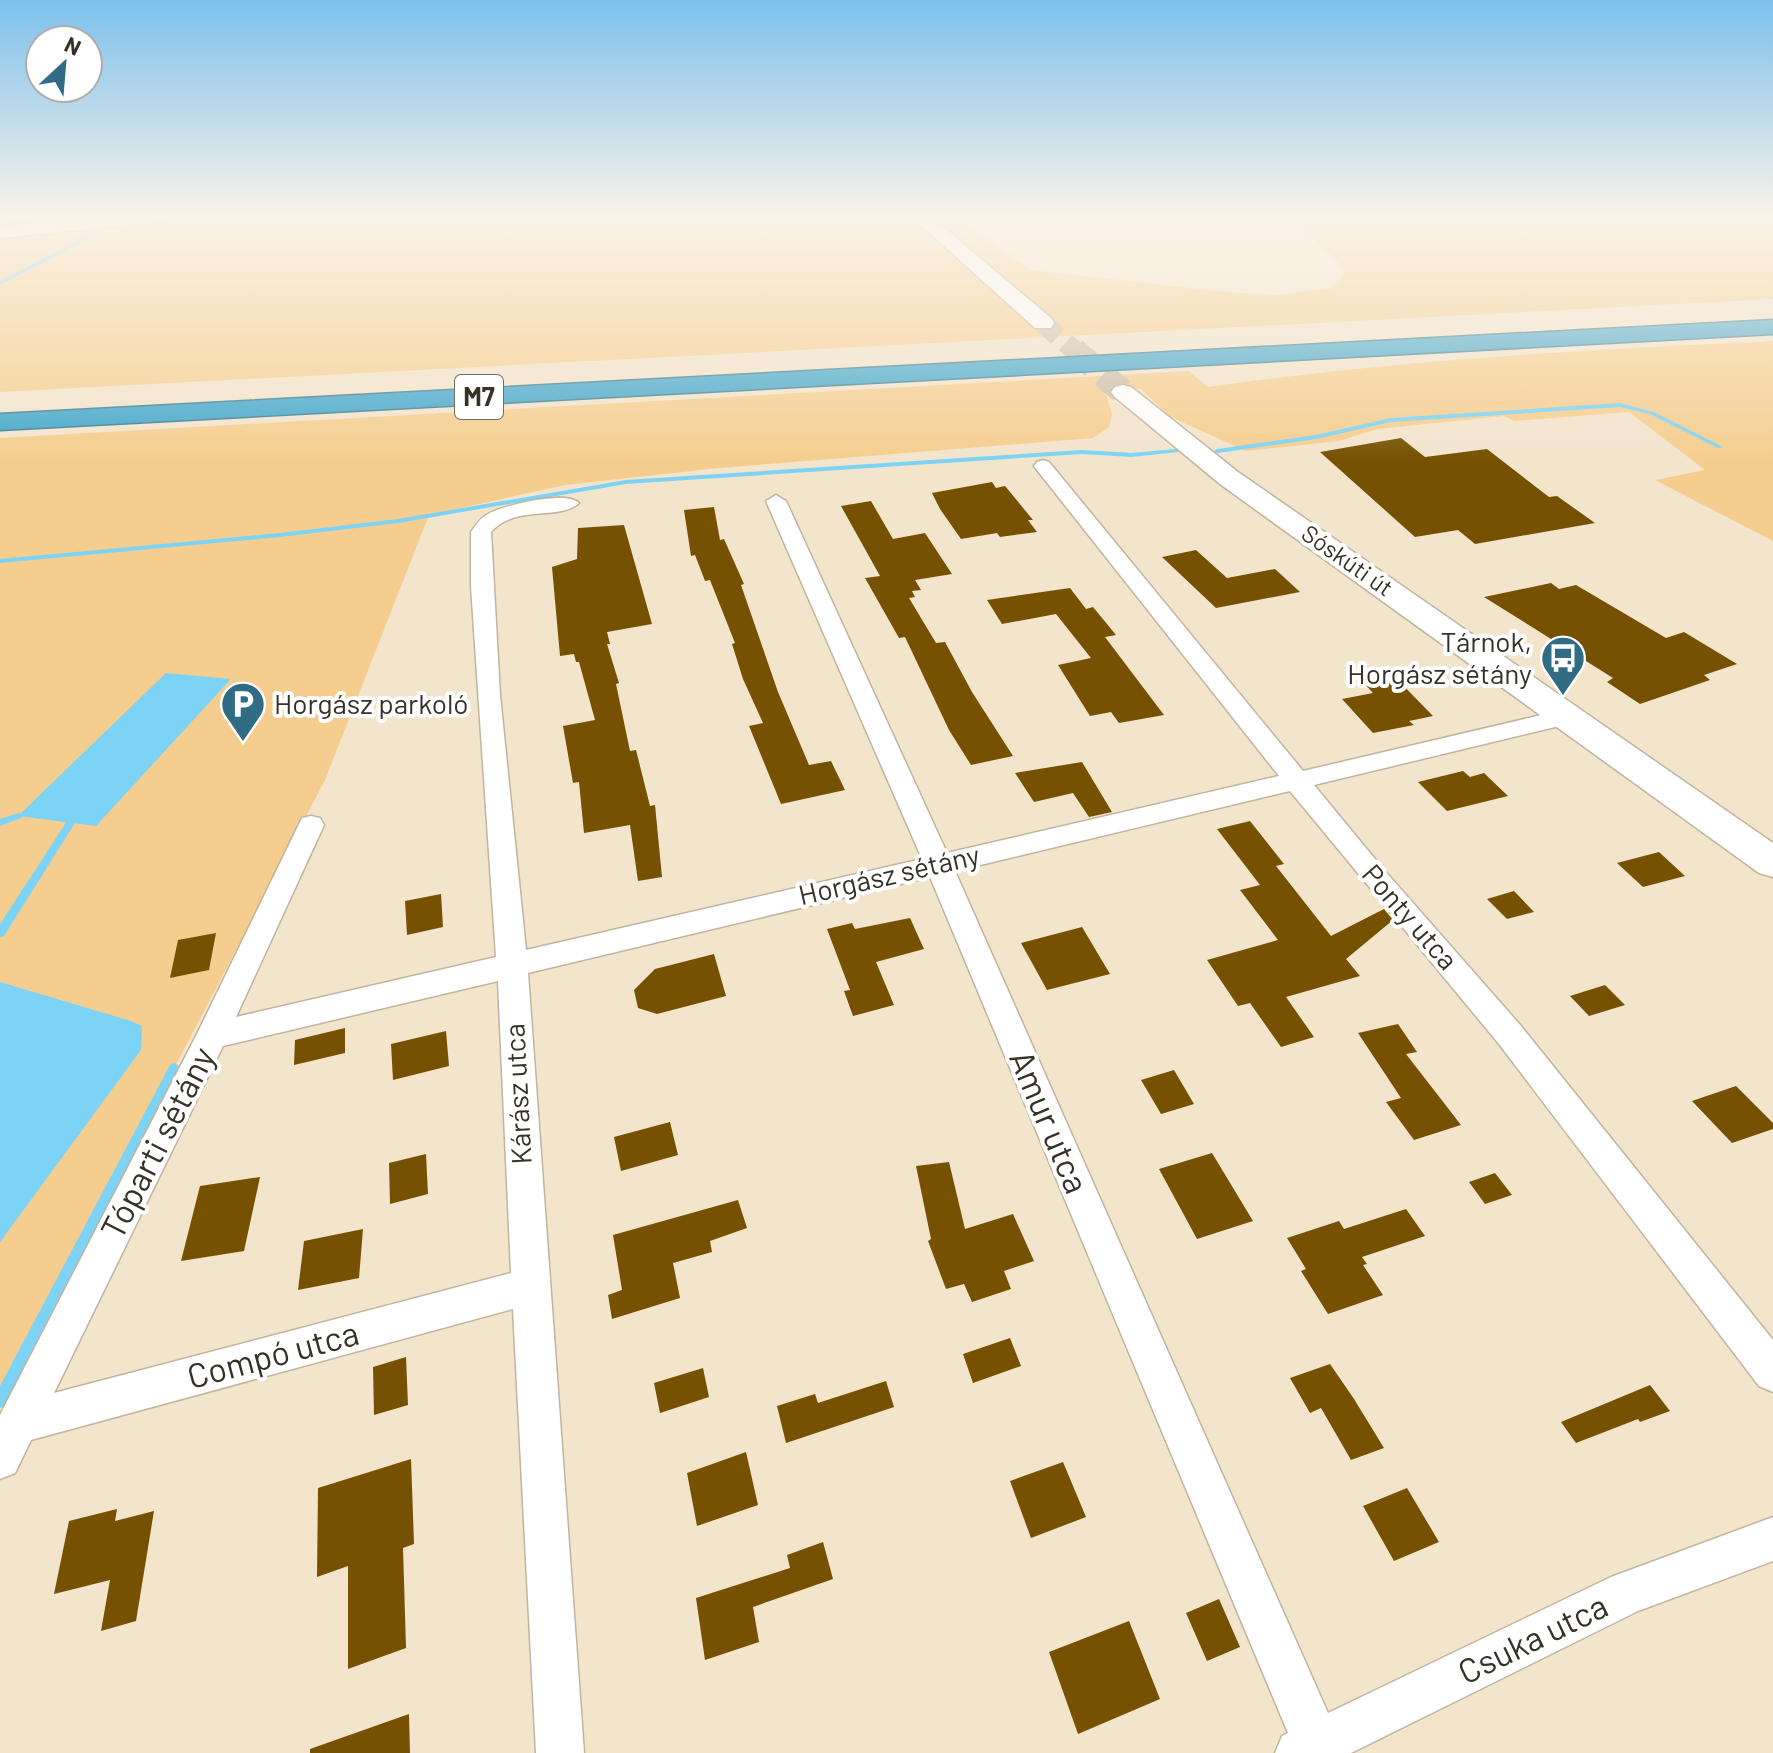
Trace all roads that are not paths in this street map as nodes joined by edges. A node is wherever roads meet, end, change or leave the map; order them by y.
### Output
1 (1014, 298) edge
2 (1773, 308) edge
3 (1043, 323) tunnel mouth
4 (1773, 327) edge
5 (1123, 392) tunnel mouth
6 (0, 402) edge
7 (0, 422) edge
8 (1043, 466) dead end
9 (776, 501) dead end
10 (569, 503) dead end
11 (1567, 717) junction
12 (1296, 779) junction
13 (311, 825) dead end
14 (1773, 863) edge
15 (938, 864) junction
16 (512, 964) junction
17 (212, 1036) junction
18 (529, 1287) junction
19 (1773, 1372) edge
20 (18, 1423) junction
21 (0, 1458) edge
22 (1773, 1539) edge
23 (1308, 1749) edge
24 (560, 1753) edge

1 - 3 main road
2 - 6 highway, M7
4 - 7 highway, M7
5 - 11 main road, Sóskúti út
8 - 12 street, Ponty utca
9 - 15 street, Amur utca
10 - 16 street, Kárász utca
11 - 12 street, Horgász sétány
11 - 14 main road, Sóskúti út
12 - 15 street, Horgász sétány
12 - 19 street, Ponty utca
13 - 17 street, Tóparti sétány
15 - 16 street, Horgász sétány
15 - 23 street, Amur utca
16 - 17 street, Horgász sétány
16 - 18 street, Kárász utca
17 - 20 street, Tóparti sétány
18 - 20 street, Compó utca
18 - 24 street, Kárász utca
20 - 21 street, Tóparti sétány
22 - 23 street, Csuka utca

